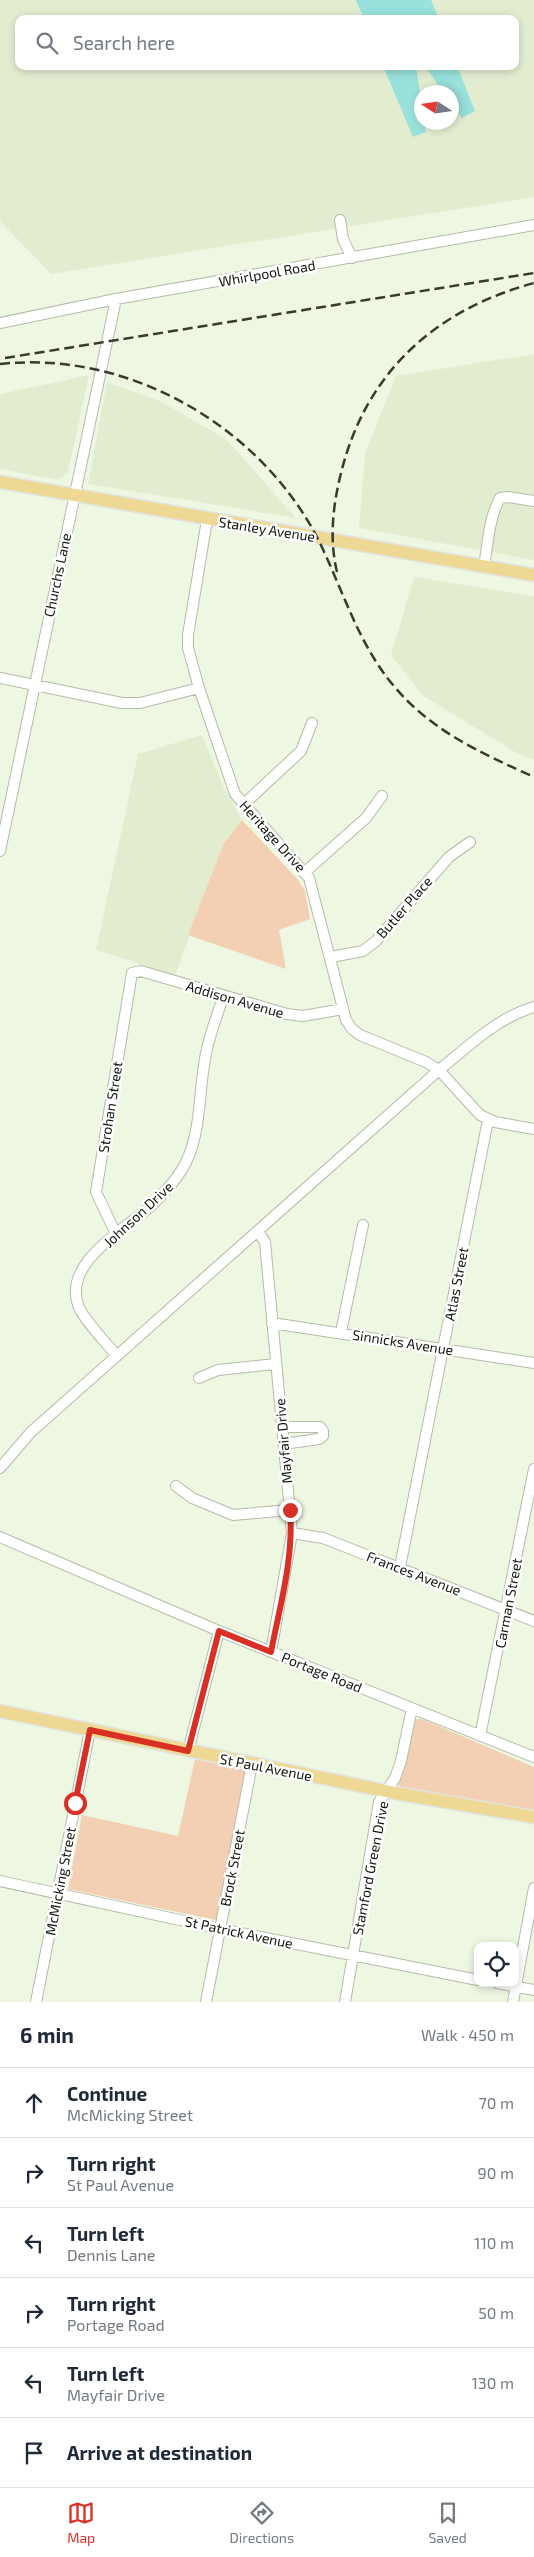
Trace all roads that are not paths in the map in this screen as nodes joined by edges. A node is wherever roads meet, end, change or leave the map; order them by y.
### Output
1 (340, 220) dead end
2 (534, 225) edge
3 (352, 258) junction
4 (116, 300) junction
5 (0, 323) edge
6 (0, 482) edge
7 (74, 496) junction
8 (534, 501) edge
9 (206, 520) junction
10 (484, 566) junction
11 (534, 575) edge
12 (0, 678) edge
13 (34, 685) junction
14 (199, 688) junction
15 (312, 723) dead end
16 (382, 796) dead end
17 (244, 804) junction
18 (470, 842) dead end
19 (0, 851) edge
20 (305, 872) junction
21 (330, 957) junction
22 (130, 978) joint
23 (223, 996) junction
24 (534, 1007) edge
25 (343, 1010) junction
26 (439, 1070) junction
27 (488, 1120) junction
28 (534, 1129) edge
29 (364, 1225) dead end
30 (116, 1232) junction
31 (258, 1232) junction
32 (272, 1323) junction
33 (342, 1332) junction
34 (444, 1348) junction
35 (118, 1356) junction
36 (534, 1363) edge
37 (276, 1364) junction
38 (199, 1378) dead end
39 (283, 1427) junction
40 (283, 1444) junction
41 (0, 1468) edge
42 (534, 1469) edge
43 (176, 1486) dead end
44 (290, 1510) junction
45 (292, 1533) junction
46 (0, 1537) edge
47 (400, 1567) junction
48 (507, 1610) junction
49 (534, 1621) edge
50 (219, 1631) junction
51 (271, 1652) junction
52 (412, 1708) junction
53 (0, 1711) edge
54 (90, 1730) junction
55 (480, 1736) junction
56 (188, 1751) junction
57 (534, 1757) edge
58 (252, 1764) junction
59 (386, 1791) junction
60 (534, 1817) edge
61 (0, 1882) edge
62 (534, 1888) edge
63 (57, 1894) junction
64 (221, 1929) junction
65 (353, 1955) junction
66 (519, 1970) edge
67 (474, 1979) edge
68 (516, 1987) joint
69 (534, 1990) edge
70 (36, 2002) edge
71 (206, 2002) edge
72 (345, 2002) edge
73 (513, 2002) edge

1 - 3 street
2 - 3 street, Whirlpool Road
3 - 4 street, Whirlpool Road
4 - 5 street, Whirlpool Road
4 - 7 street, Churchs Lane
6 - 7 main road, Stanley Avenue
7 - 9 main road, Stanley Avenue
7 - 13 street, Churchs Lane
8 - 10 street
9 - 10 main road, Stanley Avenue
9 - 14 street, Heritage Drive
10 - 11 main road, Stanley Avenue
12 - 13 street
13 - 14 street
13 - 19 street, Churchs Lane
14 - 17 street, Heritage Drive
15 - 17 street
16 - 20 street
17 - 20 street, Heritage Drive
18 - 21 street, Butler Place
20 - 21 street, Heritage Drive
21 - 25 street, Heritage Drive
22 - 23 street, Addison Avenue
22 - 30 street, Strohan Street
23 - 25 street, Addison Avenue
23 - 30 street, Johnson Drive
24 - 26 street
25 - 26 street, Heritage Drive
26 - 27 street, Heritage Drive
26 - 31 street
27 - 28 street
27 - 34 street, Atlas Street
29 - 33 street
30 - 35 street, Johnson Drive
31 - 32 street, Mayfair Drive
31 - 35 street
32 - 33 street, Sinnicks Avenue
32 - 37 street, Mayfair Drive
33 - 34 street, Sinnicks Avenue
34 - 36 street, Sinnicks Avenue
34 - 47 street, Atlas Street
35 - 41 street
37 - 38 street
37 - 39 street, Mayfair Drive
39 - 40 street, Mayfair Drive
39 - 40 street
40 - 44 street, Mayfair Drive
42 - 48 street, Carman Street
43 - 44 street
44 - 45 street, Mayfair Drive
45 - 47 street, Frances Avenue
45 - 51 street, Mayfair Drive
46 - 50 street, Portage Road
47 - 48 street, Frances Avenue
48 - 49 street, Frances Avenue
48 - 55 street, Carman Street
50 - 51 street, Portage Road
50 - 56 street
51 - 52 street, Portage Road
52 - 55 street, Portage Road
52 - 59 street, Stamford Green Drive
53 - 54 main road, St Paul Avenue
54 - 56 main road, St Paul Avenue
54 - 63 street, McMicking Street
55 - 57 street, Portage Road
56 - 58 main road, St Paul Avenue
58 - 59 main road, St Paul Avenue
58 - 64 street, Brock Street
59 - 60 main road, St Paul Avenue
59 - 65 street, Stamford Green Drive
61 - 63 street, St Patrick Avenue
62 - 66 street
63 - 64 street, St Patrick Avenue
63 - 70 street, McMicking Street
64 - 65 street, St Patrick Avenue
64 - 71 street, Brock Street
65 - 67 street, St Patrick Avenue
65 - 72 street, Stamford Green Drive
68 - 69 street
68 - 73 street

